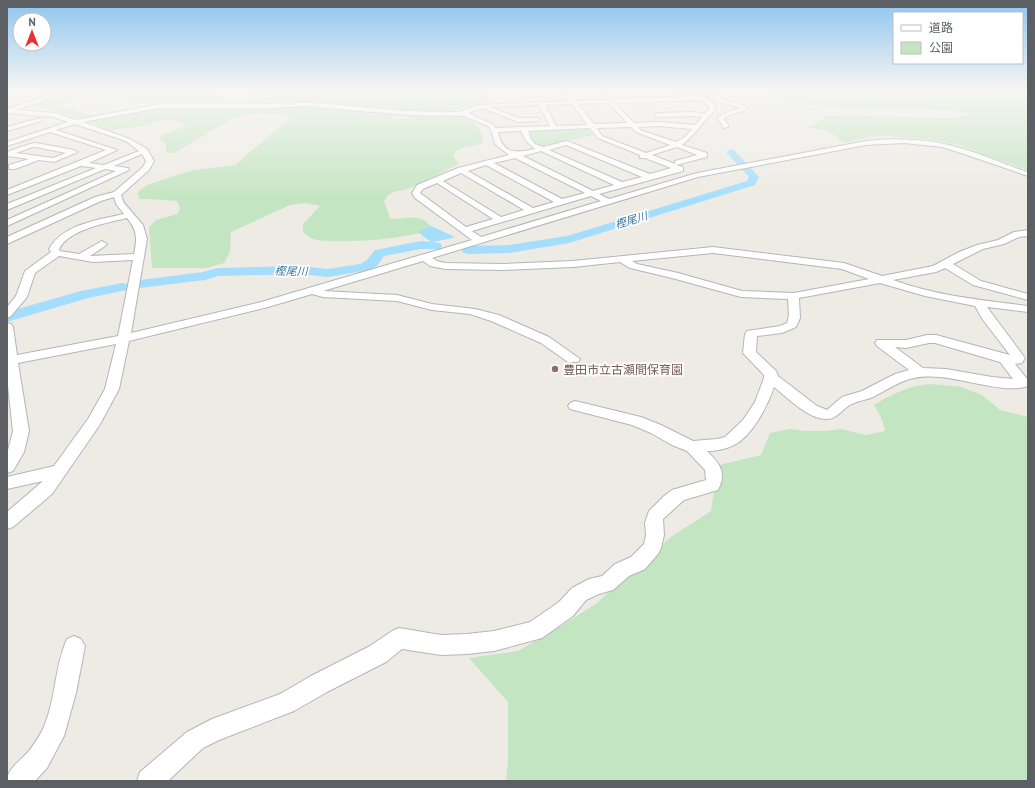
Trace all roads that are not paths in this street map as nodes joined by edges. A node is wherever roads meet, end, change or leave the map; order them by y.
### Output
1 (35, 127) edge
2 (61, 127) edge
3 (90, 127) edge
4 (491, 127) edge
5 (591, 127) joint
6 (604, 127) edge
7 (635, 127) edge
8 (697, 127) edge
9 (554, 128) joint
10 (524, 129) junction
11 (51, 130) junction
12 (494, 130) junction
13 (11, 132) edge
14 (646, 134) junction
15 (665, 134) dead end
16 (678, 134) dead end
17 (34, 135) junction
18 (689, 135) junction
19 (7, 144) edge
20 (677, 145) junction
21 (541, 149) junction
22 (144, 151) junction
23 (653, 153) junction
24 (7, 154) edge
25 (514, 155) junction
26 (643, 156) junction
27 (38, 158) junction
28 (487, 162) junction
29 (80, 164) junction
30 (678, 166) junction
31 (9, 167) edge
32 (103, 167) junction
33 (461, 170) junction
34 (1028, 174) edge
35 (699, 175) junction
36 (649, 177) junction
37 (437, 180) junction
38 (14, 181) dead end
39 (33, 183) junction
40 (621, 185) junction
41 (7, 187) edge
42 (20, 188) junction
43 (79, 191) junction
44 (7, 193) edge
45 (591, 194) junction
46 (112, 195) junction
47 (561, 202) junction
48 (609, 202) junction
49 (7, 207) edge
50 (532, 211) junction
51 (7, 214) edge
52 (129, 215) junction
53 (22, 216) junction
54 (500, 220) junction
55 (51, 221) junction
56 (7, 223) edge
57 (464, 230) junction
58 (1028, 233) edge
59 (7, 241) edge
60 (480, 241) junction
61 (102, 244) dead end
62 (57, 252) junction
63 (80, 257) junction
64 (139, 257) junction
65 (424, 258) junction
66 (622, 259) junction
67 (946, 264) junction
68 (882, 280) junction
69 (312, 291) junction
70 (794, 296) junction
71 (7, 297) edge
72 (21, 297) junction
73 (1028, 297) edge
74 (980, 303) junction
75 (1028, 309) edge
76 (7, 314) edge
77 (7, 327) edge
78 (123, 340) junction
79 (573, 359) dead end
80 (1005, 359) junction
81 (10, 360) edge
82 (921, 373) junction
83 (771, 378) junction
84 (575, 406) dead end
85 (692, 447) junction
86 (7, 467) edge
87 (61, 470) junction
88 (7, 483) edge
89 (7, 522) edge
90 (74, 646) dead end
91 (18, 781) edge
92 (149, 781) edge

1 - 13 street
2 - 11 street
3 - 22 street
4 - 12 street
5 - 9 street
5 - 26 street
6 - 23 street
7 - 14 street
8 - 18 street
9 - 10 street
10 - 12 street
10 - 21 street
11 - 17 street
11 - 29 street
12 - 25 street
13 - 17 street
14 - 15 street
14 - 20 street
16 - 18 street
17 - 19 street
18 - 20 street
20 - 23 street
20 - 30 street
21 - 25 street
21 - 36 street
21 - 40 street
22 - 32 street
22 - 46 street
23 - 26 street
23 - 30 street
24 - 27 street
24 - 27 street
25 - 28 street
25 - 45 street
26 - 30 street
27 - 31 street
28 - 33 street
28 - 47 street
29 - 32 street
29 - 39 street
30 - 35 street
30 - 36 street
32 - 43 street
32 - 49 street
33 - 37 street
33 - 50 street
34 - 35 street
35 - 48 street
36 - 40 street
37 - 54 street
37 - 57 street
38 - 39 street
39 - 42 street
40 - 45 street
41 - 42 street
42 - 44 street
43 - 46 street
43 - 53 street
45 - 47 street
45 - 48 street
46 - 52 street
46 - 55 street
47 - 50 street
48 - 60 street
50 - 54 street
51 - 53 street
52 - 62 street
52 - 64 street
53 - 55 street
53 - 56 street
54 - 57 street
55 - 59 street
57 - 60 street
58 - 67 street
60 - 65 street
61 - 63 street
62 - 63 street
62 - 72 street
63 - 64 street
64 - 78 street
65 - 66 street
65 - 69 street
66 - 68 street
66 - 70 street
67 - 68 street
67 - 73 street
68 - 70 street
68 - 74 street
69 - 78 street
69 - 79 street
70 - 83 street
71 - 72 street
72 - 76 street
74 - 75 street
74 - 80 street
77 - 81 street
78 - 81 street
78 - 87 street
80 - 82 street
80 - 82 street
81 - 86 street
82 - 83 street
83 - 85 street
84 - 85 street
85 - 92 street
87 - 88 street
87 - 89 street
90 - 91 street

